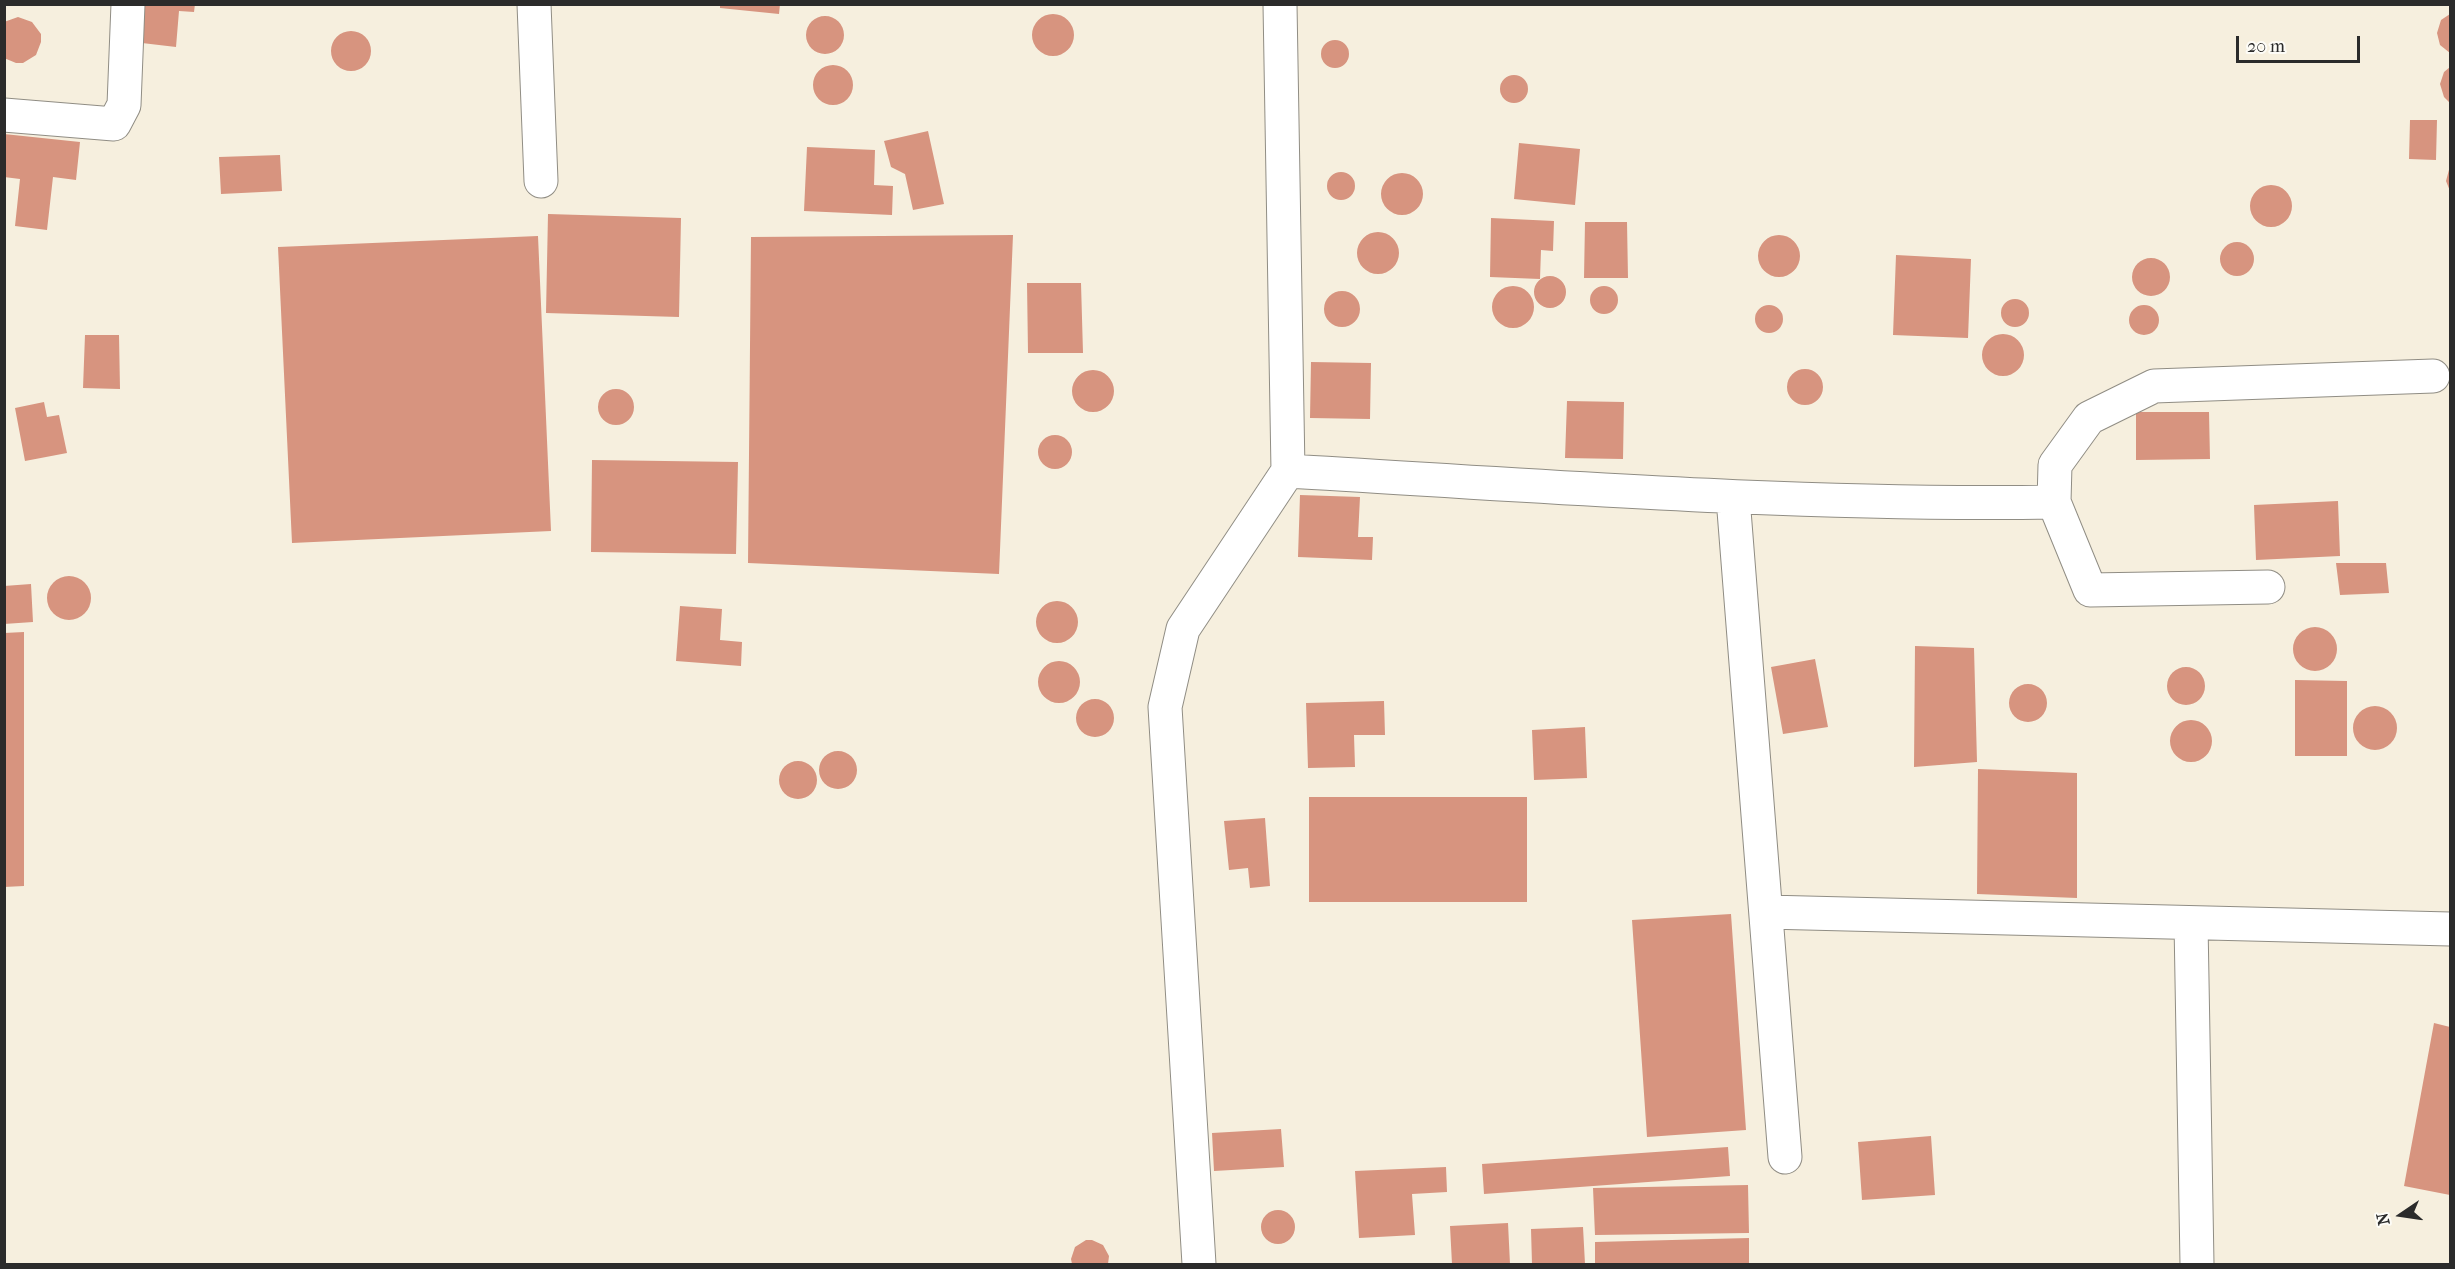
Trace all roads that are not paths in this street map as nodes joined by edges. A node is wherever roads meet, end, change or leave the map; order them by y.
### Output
1 (128, 4) edge
2 (534, 4) edge
3 (1280, 4) edge
4 (4, 115) edge
5 (541, 181) dead end
6 (2433, 376) dead end
7 (1288, 471) junction
8 (1733, 498) junction
9 (2054, 502) junction
10 (2268, 587) dead end
11 (1766, 912) junction
12 (2191, 923) junction
13 (2451, 929) edge
14 (1785, 1157) dead end
15 (1199, 1264) edge
16 (2197, 1264) edge

1 - 4 street
2 - 5 street
3 - 7 street
6 - 9 street
7 - 8 street
7 - 15 street
8 - 9 street
8 - 11 street
9 - 10 street
11 - 12 street
11 - 14 street
12 - 13 street
12 - 16 street

